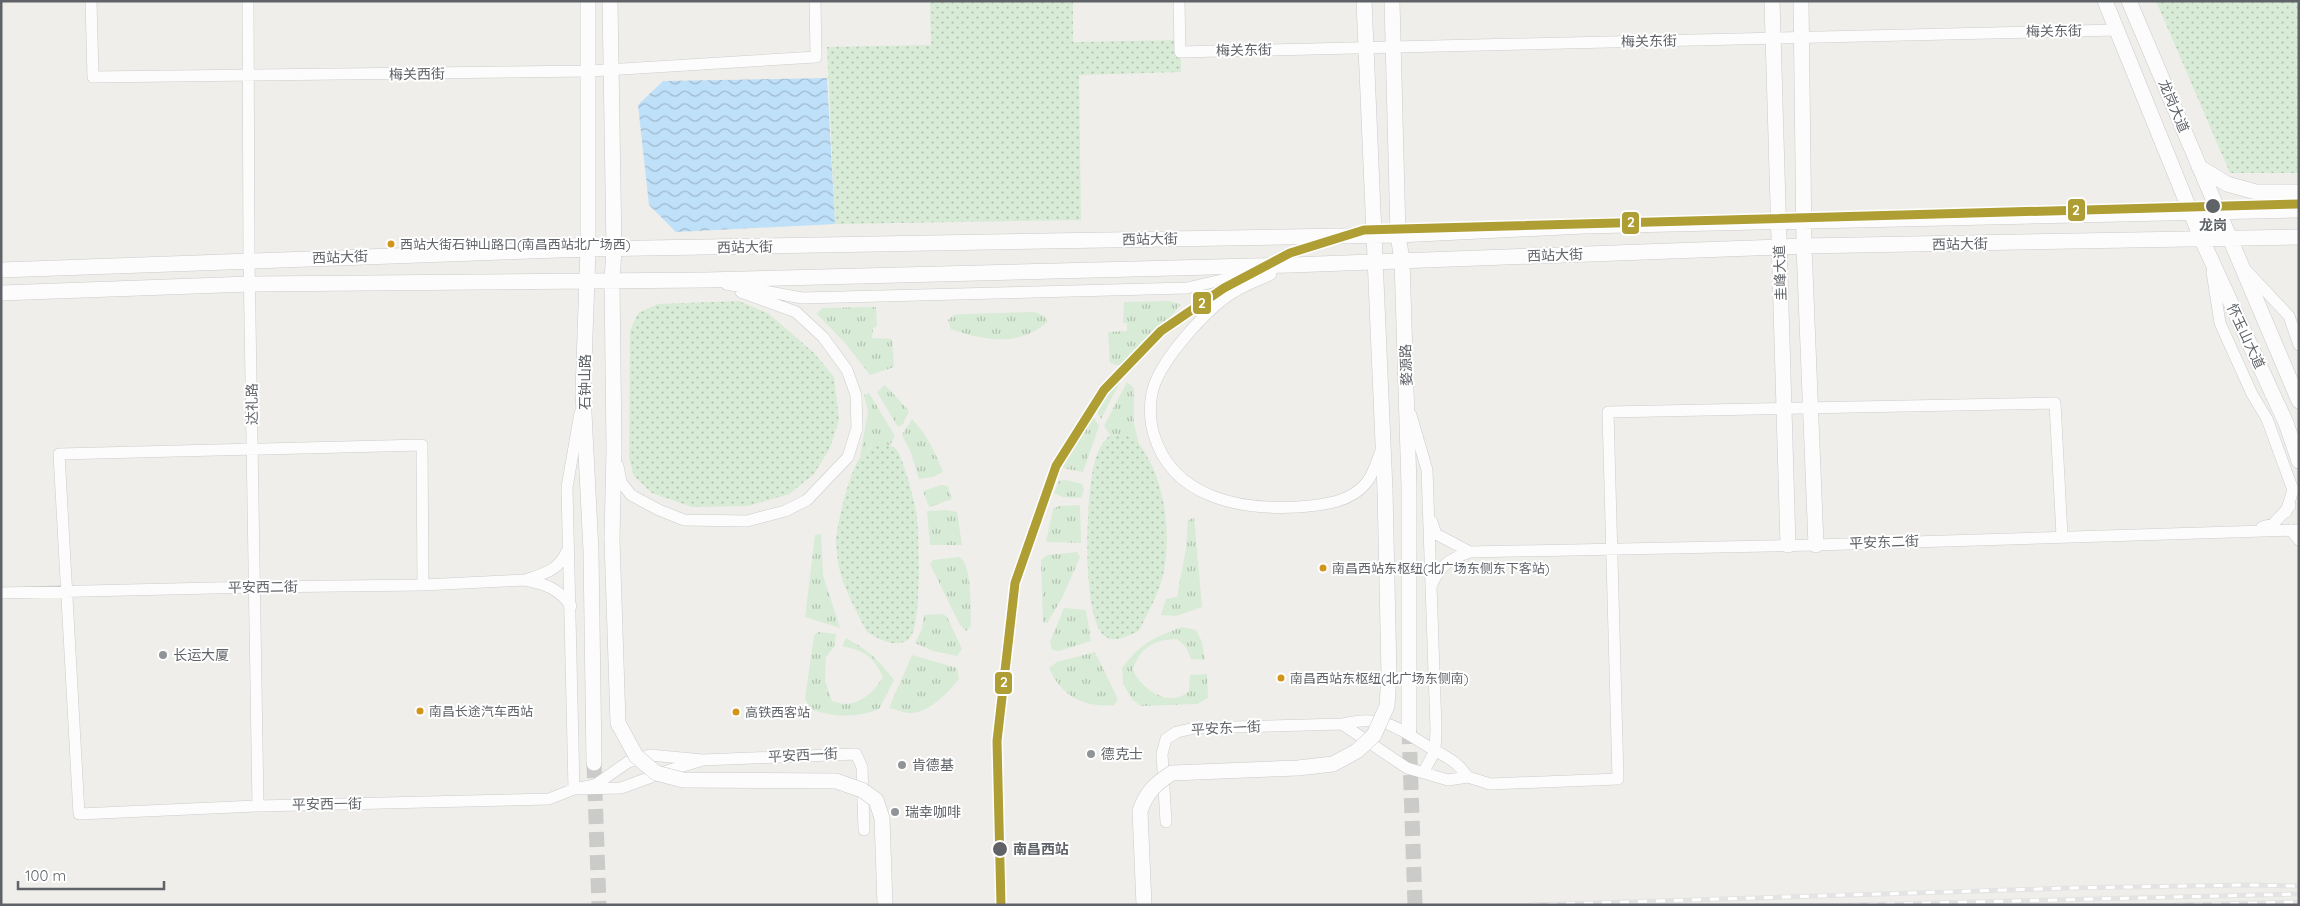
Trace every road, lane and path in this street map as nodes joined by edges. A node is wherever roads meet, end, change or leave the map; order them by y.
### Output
1 (91, 1) edge
2 (248, 1) edge
3 (588, 1) edge
4 (610, 1) edge
5 (815, 1) edge
6 (1179, 1) edge
7 (1364, 1) edge
8 (1392, 1) edge
9 (1772, 1) edge
10 (1801, 1) edge
11 (2105, 1) edge
12 (2129, 1) edge
13 (2117, 30) junction
14 (1803, 37) junction
15 (1772, 38) junction
16 (1365, 47) junction
17 (1393, 47) junction
18 (612, 70) junction
19 (590, 71) junction
20 (249, 76) junction
21 (2199, 167) junction
22 (2299, 192) edge
23 (2299, 210) edge
24 (2191, 212) junction
25 (2218, 212) junction
26 (1778, 222) junction
27 (1805, 222) junction
28 (1375, 234) junction
29 (1398, 235) junction
30 (2299, 237) edge
31 (2230, 239) junction
32 (2202, 240) junction
33 (1804, 246) junction
34 (1779, 247) junction
35 (588, 249) junction
36 (614, 249) junction
37 (2210, 258) junction
38 (249, 259) junction
39 (1402, 260) junction
40 (1376, 261) junction
41 (2240, 263) junction
42 (1291, 264) junction
43 (1, 270) edge
44 (706, 280) junction
45 (587, 281) junction
46 (612, 281) junction
47 (250, 284) junction
48 (1, 293) edge
49 (2299, 345) edge
50 (583, 393) junction
51 (2299, 401) edge
52 (1407, 404) junction
53 (1784, 408) junction
54 (1811, 408) junction
55 (1382, 448) junction
56 (252, 449) junction
57 (614, 450) junction
58 (2299, 460) edge
59 (2299, 495) edge
60 (1428, 510) junction
61 (2286, 512) junction
62 (2295, 530) edge
63 (2250, 531) junction
64 (2062, 536) junction
65 (2299, 540) edge
66 (1816, 544) junction
67 (1788, 545) junction
68 (569, 547) junction
69 (1613, 548) junction
70 (1470, 552) junction
71 (526, 580) junction
72 (423, 585) junction
73 (255, 586) junction
74 (1430, 586) junction
75 (1, 593) edge
76 (67, 593) junction
77 (571, 606) junction
78 (1342, 724) junction
79 (1409, 729) tunnel mouth
80 (1435, 751) junction
81 (703, 760) junction
82 (594, 763) tunnel mouth
83 (1423, 773) junction
84 (1468, 777) junction
85 (574, 789) junction
86 (258, 806) junction
87 (1166, 822) dead end
88 (864, 830) dead end
89 (885, 905) edge
90 (1144, 905) edge

1 - 20 street, 梅关西街
2 - 20 street, 达礼路
3 - 19 main road, 石钟山路
4 - 18 main road, 石钟山路
5 - 18 street, 梅关西街
6 - 16 street, 梅关东街
7 - 16 main road, 婺源路
8 - 17 main road, 婺源路
9 - 15 main road, 圭峰大道
10 - 14 main road, 圭峰大道
11 - 13 main road, 龙岗大道
12 - 21 main road, 龙岗大道
13 - 14 street, 梅关东街
13 - 24 main road, 龙岗大道
14 - 15 street, 梅关东街
14 - 27 main road, 圭峰大道
15 - 17 street, 梅关东街
15 - 26 main road, 圭峰大道
16 - 17 street, 梅关东街
16 - 28 main road, 婺源路
17 - 29 main road, 婺源路
18 - 19 street, 梅关西街
18 - 36 main road, 石钟山路
19 - 20 street, 梅关西街
19 - 35 main road, 石钟山路
20 - 38 street, 达礼路
21 - 22 main road
21 - 25 main road, 龙岗大道
23 - 25 main road, 西站大街
24 - 25 main road, 西站大街
24 - 27 main road, 西站大街
24 - 32 main road, 怀玉山大道
25 - 31 main road, 怀玉山大道
26 - 27 main road, 西站大街
26 - 29 main road, 西站大街
26 - 34 main road, 圭峰大道
27 - 33 main road, 圭峰大道
28 - 29 main road, 西站大街
28 - 36 main road, 西站大街
28 - 40 main road, 婺源路
29 - 39 main road, 婺源路
30 - 31 main road, 西站大街
31 - 32 main road, 西站大街
31 - 41 main road, 怀玉山大道
32 - 33 main road, 西站大街
32 - 37 main road, 怀玉山大道
33 - 34 main road, 西站大街
33 - 54 main road, 圭峰大道
34 - 39 main road, 西站大街
34 - 53 main road, 圭峰大道
35 - 36 main road, 西站大街
35 - 38 main road, 西站大街
35 - 45 main road, 石钟山路
36 - 46 main road, 石钟山路
37 - 58 main road, 怀玉山大道
37 - 61 street
38 - 43 main road, 西站大街
38 - 47 street, 达礼路
39 - 40 main road, 西站大街
39 - 52 main road, 婺源路
40 - 42 main road, 西站大街
40 - 55 main road, 婺源路
41 - 49 street
41 - 51 main road, 怀玉山大道
42 - 44 main road, 西站大街
42 - 55 street
44 - 46 main road, 西站大街
44 - 57 street
45 - 46 main road, 西站大街
45 - 47 main road, 西站大街
45 - 50 main road, 石钟山路
46 - 57 main road, 石钟山路
47 - 48 main road, 西站大街
47 - 56 street, 达礼路
50 - 68 street
50 - 82 main road, 石钟山路
52 - 60 street
52 - 79 main road, 婺源路
53 - 54 street
53 - 67 main road, 圭峰大道
53 - 69 street
54 - 64 street
54 - 66 main road, 圭峰大道
55 - 90 main road, 婺源路, bridge
56 - 72 street
56 - 73 street, 达礼路
56 - 76 street
57 - 89 main road, 石钟山路, bridge
59 - 61 street
60 - 70 street
60 - 74 street
61 - 63 street
62 - 63 street, 平安东二街
62 - 65 street
63 - 64 street, 平安东二街
64 - 66 street, 平安东二街
66 - 67 street, 平安东二街
67 - 69 street, 平安东二街
68 - 71 street
68 - 77 street
69 - 70 street, 平安东二街
69 - 84 street
70 - 74 street
71 - 72 street, 平安西二街
71 - 77 street
72 - 73 street, 平安西二街
73 - 76 street, 平安西二街
73 - 86 street, 达礼路
74 - 80 street
75 - 76 street, 平安西二街
76 - 86 street, 平安西一街
77 - 85 street
78 - 80 street, 平安东一街
78 - 83 street
78 - 87 street, 平安东一街
80 - 83 street
80 - 84 street, 平安东一街
81 - 85 street
81 - 85 street
81 - 88 street, 平安西一街
83 - 84 street
85 - 86 street, 平安西一街

